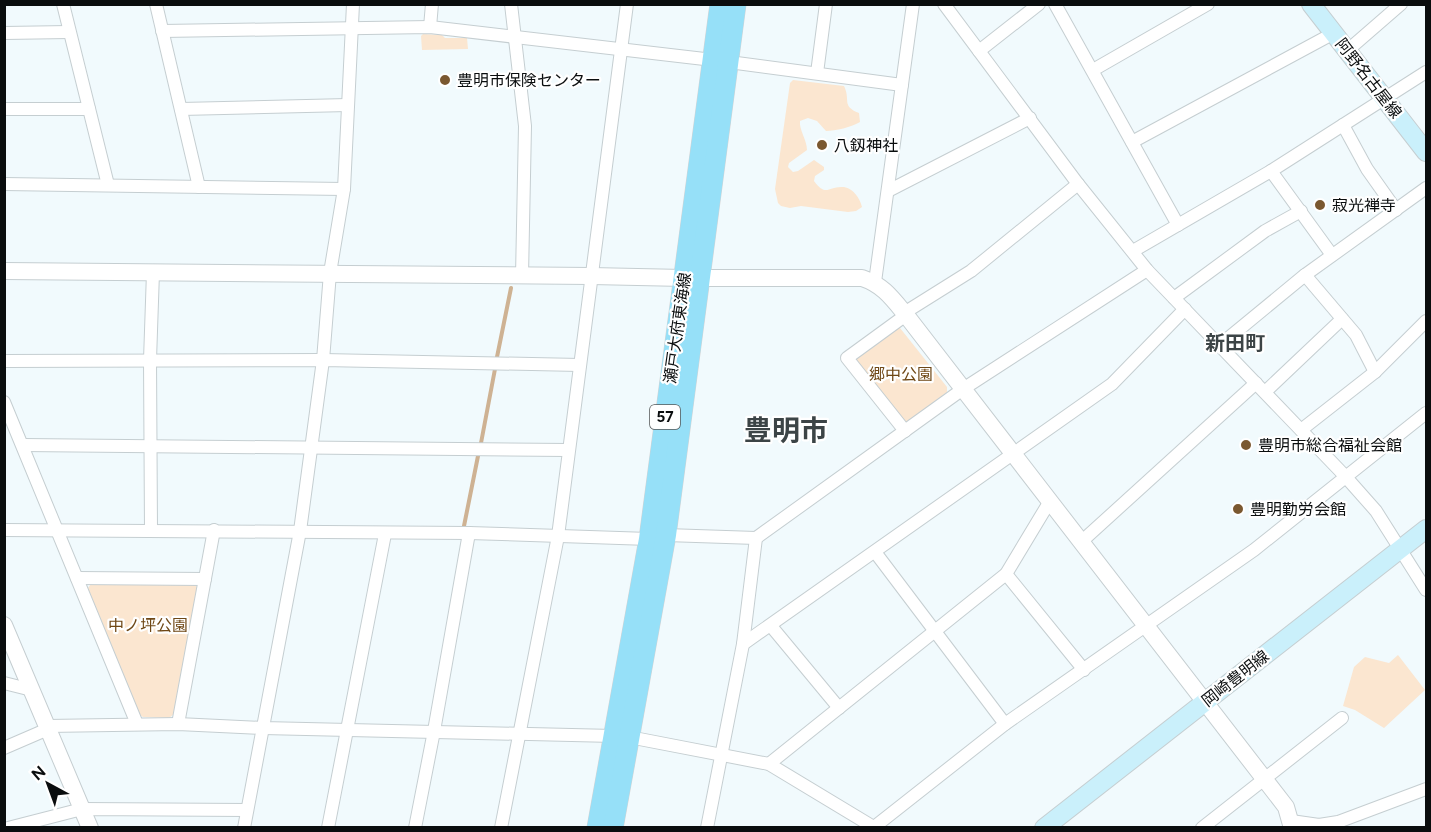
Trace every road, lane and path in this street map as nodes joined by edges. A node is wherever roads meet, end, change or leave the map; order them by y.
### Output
1 (63, 4) edge
2 (156, 4) edge
3 (353, 4) edge
4 (432, 4) edge
5 (511, 4) edge
6 (627, 4) edge
7 (720, 4) edge
8 (736, 4) edge
9 (826, 4) edge
10 (913, 4) edge
11 (944, 4) edge
12 (1039, 4) edge
13 (1054, 4) edge
14 (1208, 4) edge
15 (1311, 4) edge
16 (1401, 4) edge
17 (430, 27) junction
18 (352, 29) junction
19 (162, 31) junction
20 (69, 32) junction
21 (4, 33) edge
22 (1334, 33) junction
23 (514, 36) junction
24 (621, 50) junction
25 (1348, 50) junction
26 (979, 51) junction
27 (721, 61) junction
28 (1093, 70) junction
29 (1426, 72) edge
30 (817, 74) junction
31 (902, 84) junction
32 (1385, 98) junction
33 (348, 105) junction
34 (89, 109) junction
35 (181, 109) junction
36 (4, 110) edge
37 (1030, 118) junction
38 (1343, 125) junction
39 (1132, 141) junction
40 (1426, 152) edge
41 (1271, 171) junction
42 (4, 184) edge
43 (1078, 184) junction
44 (108, 185) junction
45 (199, 187) junction
46 (1426, 188) edge
47 (344, 189) junction
48 (888, 191) junction
49 (1396, 210) junction
50 (1300, 211) junction
51 (1178, 225) junction
52 (1133, 251) junction
53 (1332, 255) junction
54 (1147, 270) junction
55 (4, 271) edge
56 (153, 272) junction
57 (330, 273) junction
58 (1305, 275) junction
59 (522, 276) junction
60 (591, 276) junction
61 (691, 278) junction
62 (875, 282) junction
63 (1174, 298) junction
64 (1185, 309) junction
65 (905, 314) junction
66 (1342, 319) junction
67 (1426, 321) edge
68 (1220, 345) junction
69 (150, 360) junction
70 (323, 360) junction
71 (4, 361) edge
72 (580, 365) junction
73 (1375, 372) junction
74 (1260, 387) junction
75 (963, 389) junction
76 (4, 402) edge
77 (1426, 413) edge
78 (905, 430) junction
79 (1301, 430) junction
80 (22, 445) junction
81 (151, 447) junction
82 (310, 449) junction
83 (568, 450) junction
84 (1013, 454) junction
85 (1346, 476) junction
86 (1050, 501) junction
87 (1426, 529) edge
88 (4, 530) edge
89 (151, 530) junction
90 (214, 530) junction
91 (58, 531) junction
92 (300, 531) junction
93 (469, 533) junction
94 (385, 534) junction
95 (558, 536) junction
96 (657, 537) junction
97 (756, 538) junction
98 (1082, 542) junction
99 (1401, 549) junction
100 (875, 552) junction
101 (1006, 574) junction
102 (77, 578) junction
103 (205, 579) junction
104 (1426, 588) edge
105 (4, 625) edge
106 (771, 626) junction
107 (1147, 626) junction
108 (935, 632) junction
109 (743, 644) junction
110 (1084, 670) junction
111 (4, 683) edge
112 (32, 690) junction
113 (1206, 701) junction
114 (839, 708) junction
115 (1342, 718) dead end
116 (137, 724) junction
117 (178, 724) junction
118 (1005, 724) junction
119 (48, 728) junction
120 (263, 728) junction
121 (346, 730) junction
122 (434, 732) junction
123 (520, 734) junction
124 (621, 737) junction
125 (4, 748) edge
126 (721, 755) junction
127 (769, 764) junction
128 (1264, 779) junction
129 (1426, 789) edge
130 (82, 809) junction
131 (247, 810) junction
132 (1292, 824) edge
133 (27, 826) edge
134 (874, 827) edge
135 (8, 828) edge
136 (90, 828) edge
137 (244, 828) edge
138 (328, 828) edge
139 (415, 828) edge
140 (501, 828) edge
141 (597, 828) edge
142 (613, 828) edge
143 (707, 828) edge
144 (1044, 828) edge
145 (1202, 828) edge

1 - 20 street
2 - 19 street
3 - 18 street
4 - 17 street
5 - 23 street
6 - 24 street
7 - 27 main road, 瀬戸大府東海線 / 57
8 - 27 main road, 瀬戸大府東海線 / 57
9 - 30 street
10 - 31 street
11 - 26 street
12 - 26 street
13 - 28 street
14 - 28 street
15 - 22 main road, 阿野名古屋線
16 - 25 street
17 - 18 street
17 - 23 street
18 - 19 street
18 - 33 street
19 - 35 street
20 - 21 street
20 - 34 street
22 - 25 main road, 阿野名古屋線
22 - 39 street
23 - 24 street
23 - 59 street
24 - 27 street
24 - 60 street
25 - 32 main road, 阿野名古屋線
26 - 37 street
27 - 30 street
27 - 61 main road, 瀬戸大府東海線 / 57
28 - 39 street
29 - 32 street
30 - 31 street
31 - 48 street
32 - 38 street
32 - 40 main road, 阿野名古屋線
33 - 35 street
33 - 47 street
34 - 36 street
34 - 44 street
35 - 45 street
37 - 43 street
37 - 48 street
38 - 41 street
38 - 49 street
39 - 51 street
41 - 50 street
41 - 51 street
42 - 44 street
43 - 52 street
43 - 65 street
44 - 45 street
45 - 47 street
46 - 49 street
47 - 57 street
48 - 62 street
49 - 53 street
50 - 53 street
50 - 63 street
51 - 52 street
52 - 54 street
53 - 58 street
54 - 63 street
54 - 75 street
55 - 56 street
56 - 57 street
56 - 69 street
57 - 59 street
57 - 70 street
58 - 66 street
58 - 68 street
59 - 60 street
60 - 61 street
60 - 72 street
61 - 62 street
61 - 96 main road, 瀬戸大府東海線 / 57
62 - 65 street
63 - 64 street
64 - 68 street
64 - 84 street
65 - 75 street
65 - 78 street
66 - 73 street
66 - 74 street
67 - 73 street
68 - 74 street
69 - 70 street
69 - 71 street
69 - 81 street
70 - 72 street
70 - 82 street
72 - 83 street
73 - 79 street
74 - 79 street
74 - 98 street
75 - 78 street
75 - 84 street
76 - 80 street
77 - 85 street
78 - 97 street
79 - 85 street
80 - 81 street
80 - 91 street
81 - 82 street
81 - 89 street
82 - 83 street
82 - 92 street
83 - 95 street
84 - 86 street
84 - 100 street
85 - 99 street
85 - 107 street
86 - 98 street
86 - 101 street
87 - 99 main road, 岡崎豊明線
88 - 91 street
89 - 90 street
89 - 91 street
90 - 92 street
90 - 103 street
91 - 102 street
92 - 94 street
92 - 120 street
93 - 94 street
93 - 95 street
93 - 122 street
94 - 121 street
95 - 96 street
95 - 123 street
96 - 97 street
96 - 124 main road, 瀬戸大府東海線 / 57
97 - 109 street
98 - 107 street
99 - 104 street
99 - 113 main road, 岡崎豊明線
100 - 106 street
100 - 108 street
101 - 108 street
101 - 110 street
102 - 103 street
102 - 116 street
103 - 117 street
105 - 112 street
106 - 109 street
106 - 114 street
107 - 110 street
107 - 113 street
108 - 114 street
108 - 118 street
109 - 126 street
110 - 118 street
111 - 112 street
112 - 119 street
113 - 128 street
113 - 144 main road, 岡崎豊明線
114 - 127 street
115 - 128 street
116 - 117 street
116 - 119 street
117 - 120 street
118 - 134 street
119 - 125 street
119 - 130 street
120 - 121 street
120 - 131 street
121 - 122 street
121 - 138 street
122 - 123 street
122 - 139 street
123 - 124 street
123 - 140 street
124 - 126 street
124 - 141 main road, 瀬戸大府東海線 / 57
124 - 142 main road, 瀬戸大府東海線 / 57
126 - 127 street
126 - 143 street
127 - 134 street
128 - 132 street
128 - 145 street
129 - 132 street
130 - 131 street
130 - 133 street
130 - 136 street
131 - 137 street
133 - 135 street

